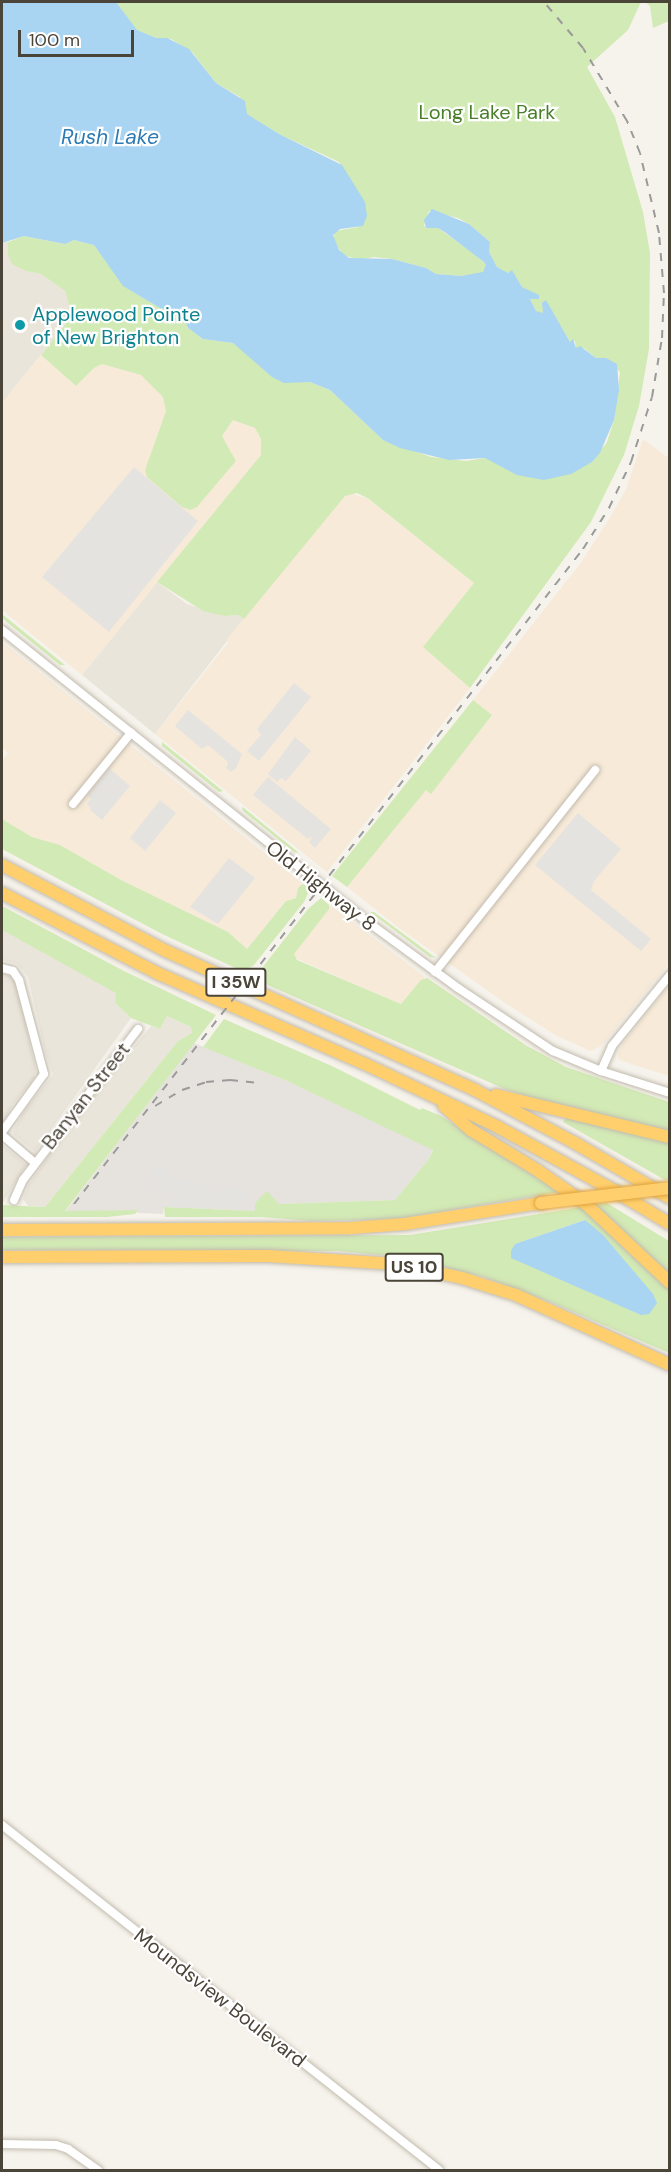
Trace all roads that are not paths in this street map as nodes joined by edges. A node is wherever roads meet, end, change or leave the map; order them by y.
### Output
1 (2, 630) edge
2 (131, 733) junction
3 (595, 770) dead end
4 (72, 804) dead end
5 (2, 865) edge
6 (2, 893) edge
7 (2, 968) edge
8 (435, 972) junction
9 (669, 975) edge
10 (138, 1029) dead end
11 (601, 1071) junction
12 (475, 1090) junction
13 (669, 1093) edge
14 (432, 1095) junction
15 (2, 1133) edge
16 (669, 1137) edge
17 (35, 1163) junction
18 (669, 1188) edge
19 (669, 1198) edge
20 (14, 1200) dead end
21 (669, 1224) edge
22 (2, 1230) edge
23 (2, 1257) edge
24 (669, 1283) edge
25 (669, 1365) edge
26 (2, 1825) edge
27 (2, 2144) edge
28 (98, 2170) edge
29 (439, 2170) edge

1 - 2 street, Old Highway 8
2 - 4 street
2 - 8 street, Old Highway 8
3 - 8 street
5 - 12 highway, I 35W
6 - 14 highway, I 35W
7 - 15 street
8 - 11 street, Old Highway 8
9 - 11 street
10 - 17 street, Banyan Street
11 - 13 street, Old Highway 8
12 - 16 highway
12 - 19 highway, I 35W
14 - 21 highway, I 35W
14 - 24 highway
15 - 17 street, Banyan Street
17 - 20 street, Banyan Street
18 - 22 highway, US 10, bridge
23 - 25 highway, US 10
26 - 29 street, Moundsview Boulevard
27 - 28 street

